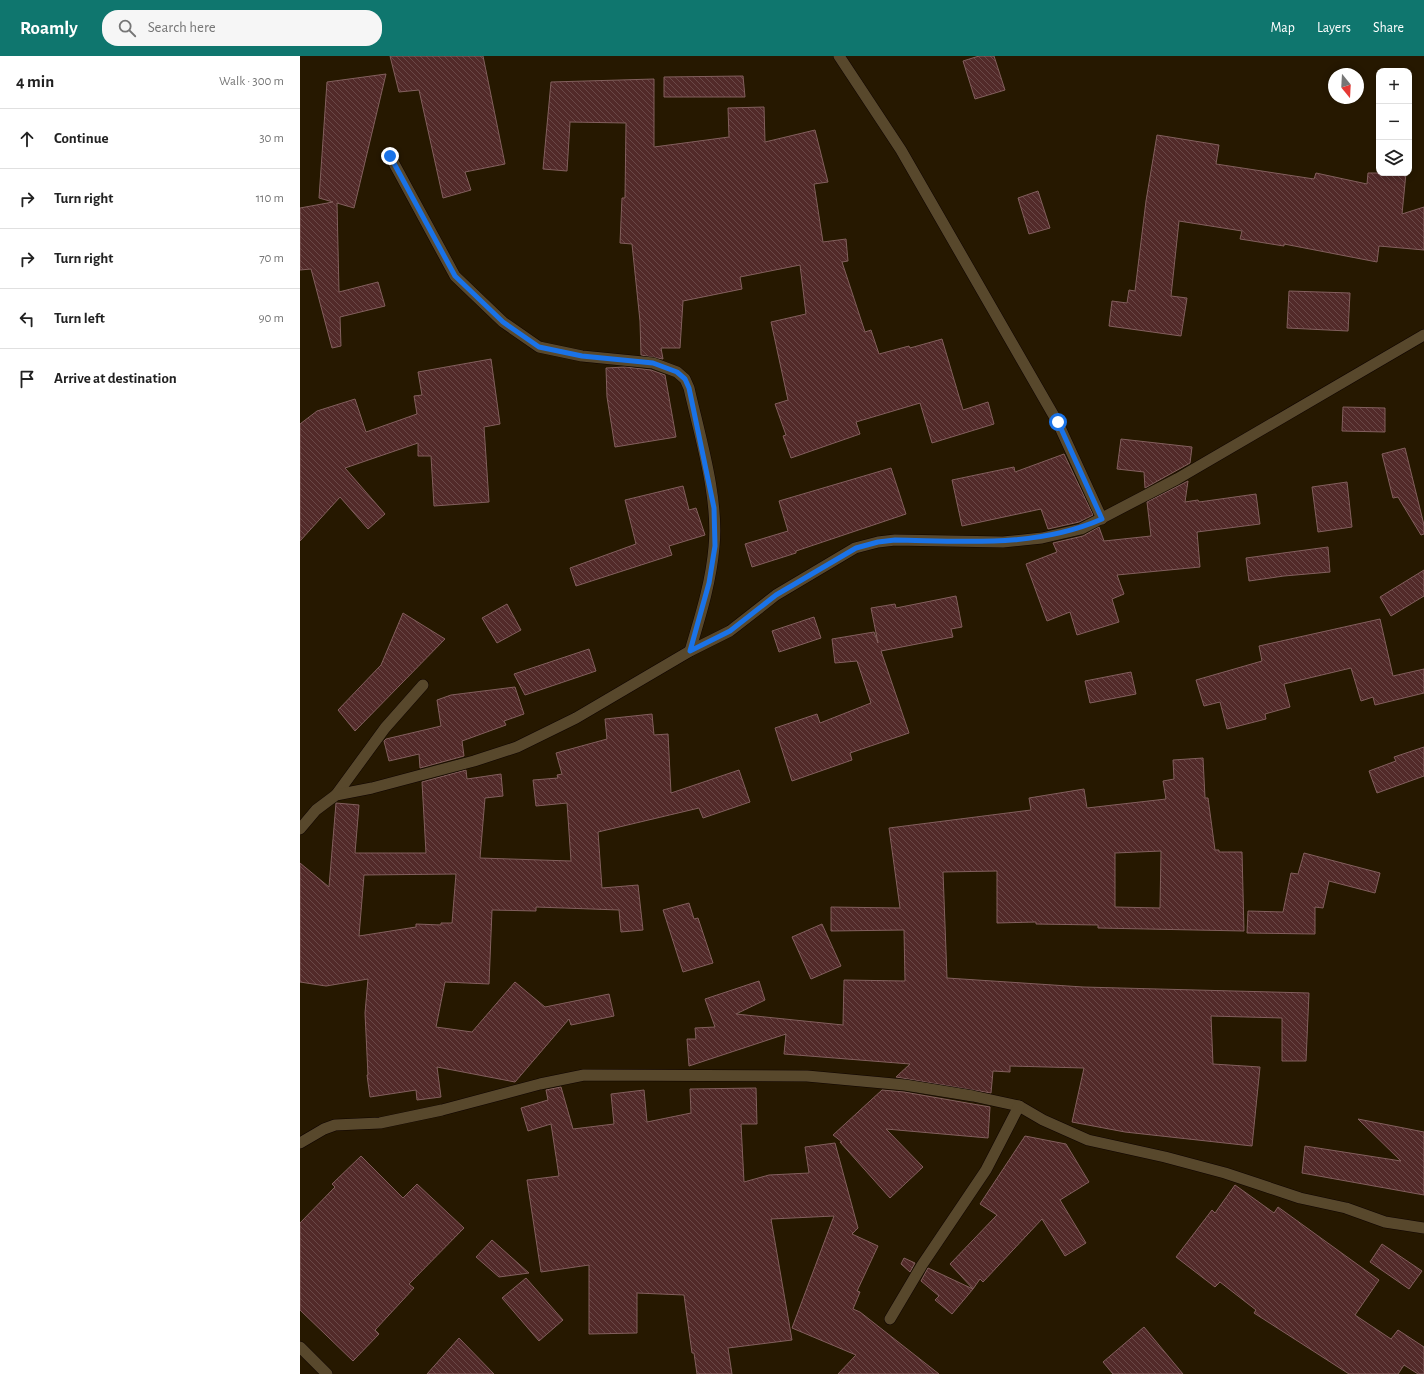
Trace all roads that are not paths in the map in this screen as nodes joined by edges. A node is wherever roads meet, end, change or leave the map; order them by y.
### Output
1 (839, 56) edge
2 (390, 156) dead end
3 (1424, 335) edge
4 (1102, 519) junction
5 (690, 651) junction
6 (423, 685) dead end
7 (336, 795) junction
8 (300, 829) edge
9 (1019, 1106) junction
10 (300, 1143) edge
11 (1424, 1228) edge
12 (890, 1318) dead end
13 (301, 1350) edge
14 (327, 1374) edge

1 - 4 street
2 - 5 street
3 - 4 street
4 - 5 street
5 - 7 street
6 - 7 street
7 - 8 street
9 - 10 street
9 - 11 street
9 - 12 street
13 - 14 street

